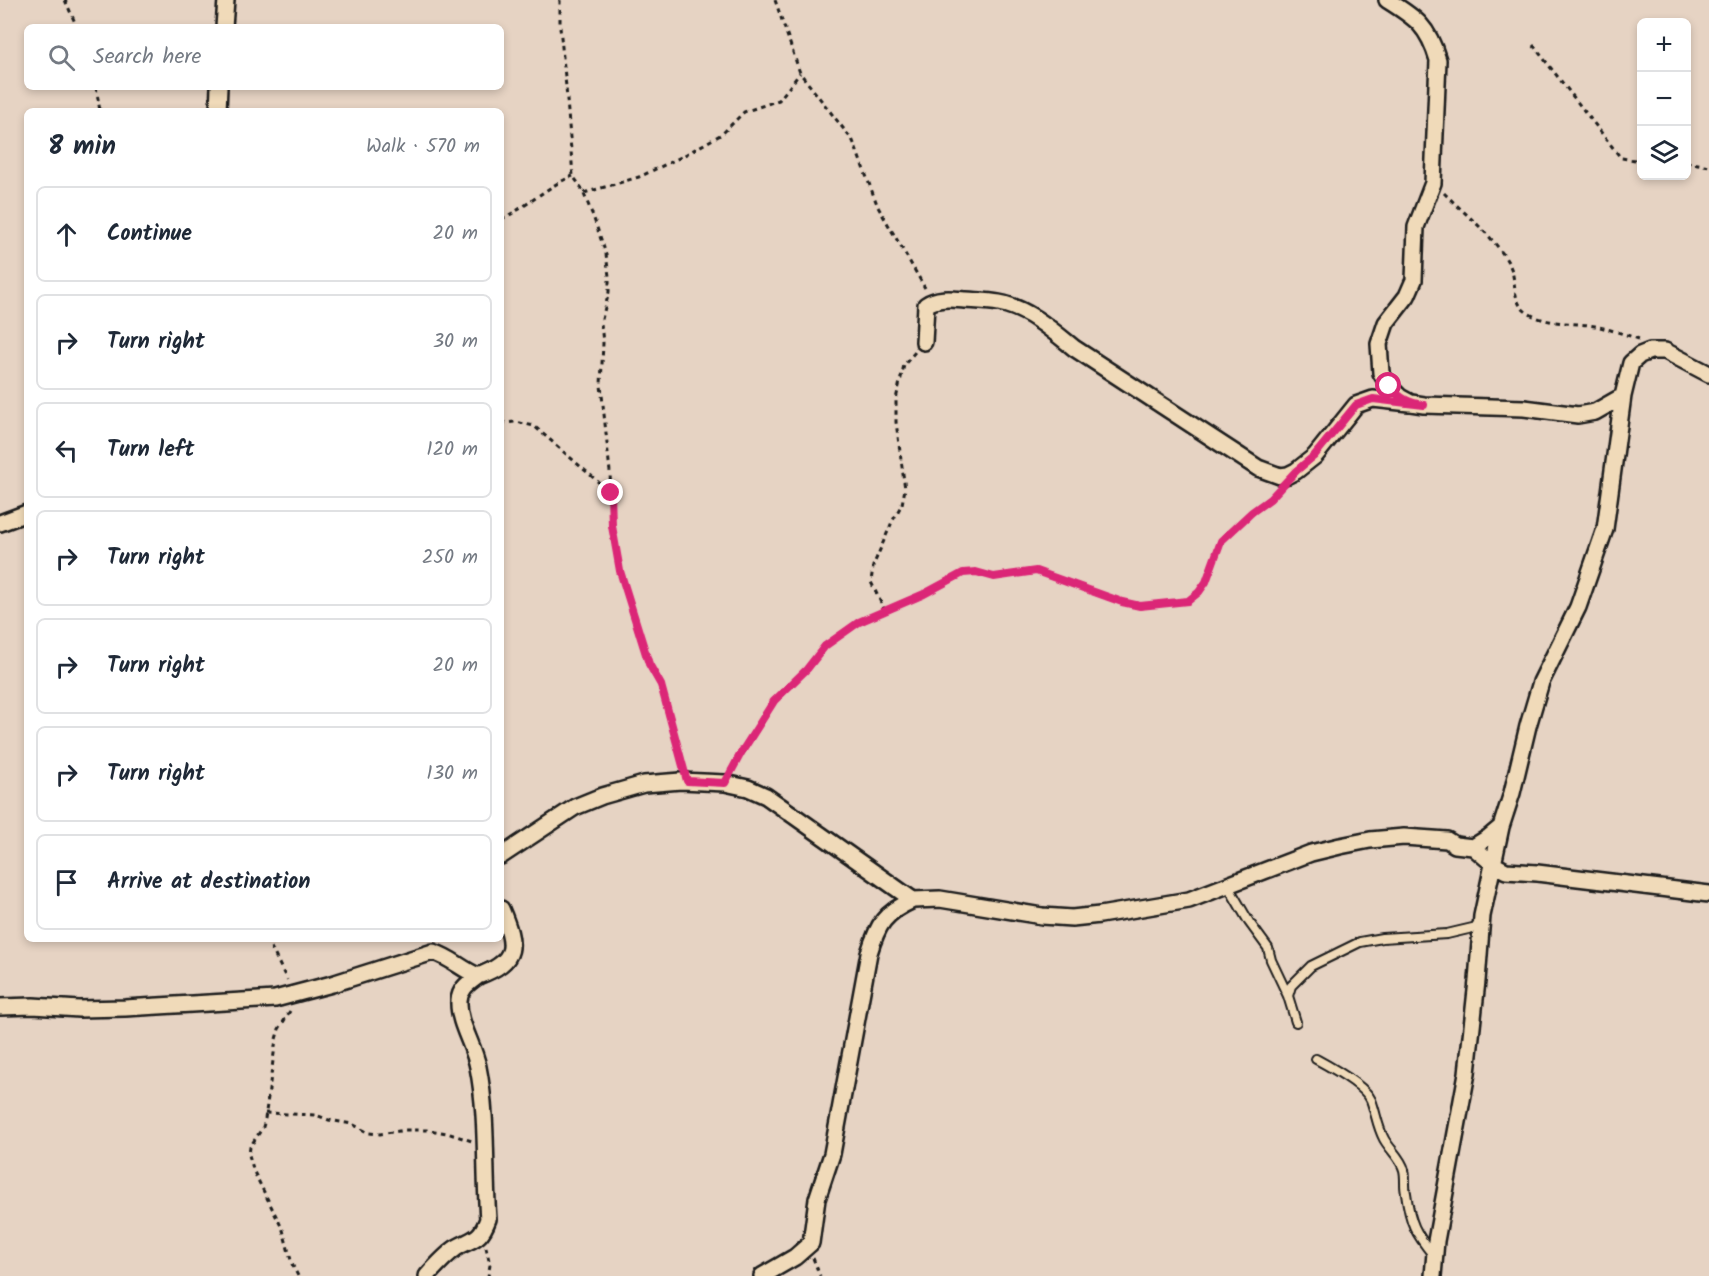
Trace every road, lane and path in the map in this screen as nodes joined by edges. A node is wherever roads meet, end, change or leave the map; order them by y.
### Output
1 (64, 0) edge
2 (226, 0) edge
3 (560, 0) edge
4 (775, 0) edge
5 (1387, 0) edge
6 (76, 24) edge
7 (224, 24) edge
8 (1533, 45) dead end
9 (800, 73) junction
10 (96, 90) edge
11 (219, 90) edge
12 (100, 108) edge
13 (219, 108) edge
14 (1637, 160) edge
15 (1691, 163) edge
16 (1709, 166) edge
17 (573, 176) junction
18 (1433, 183) junction
19 (584, 193) junction
20 (504, 218) edge
21 (926, 305) junction
22 (1641, 340) dead end
23 (924, 342) joint
24 (1709, 374) edge
25 (1623, 396) junction
26 (1424, 405) junction
27 (504, 423) edge
28 (1296, 471) junction
29 (611, 493) junction
30 (24, 514) edge
31 (0, 523) edge
32 (885, 611) junction
33 (687, 781) junction
34 (725, 783) junction
35 (1501, 827) junction
36 (1473, 847) junction
37 (504, 854) edge
38 (1493, 864) junction
39 (1228, 886) junction
40 (1709, 894) edge
41 (913, 900) junction
42 (504, 917) edge
43 (1481, 926) junction
44 (268, 942) edge
45 (478, 976) junction
46 (298, 994) junction
47 (1288, 996) junction
48 (0, 1007) edge
49 (1296, 1022) dead end
50 (1316, 1059) dead end
51 (265, 1113) junction
52 (485, 1145) junction
53 (484, 1230) junction
54 (1435, 1257) junction
55 (298, 1276) edge
56 (428, 1276) edge
57 (488, 1276) edge
58 (762, 1276) edge
59 (1433, 1276) edge

1 - 6 path
2 - 7 street
3 - 17 path
4 - 9 path
5 - 18 street
8 - 14 path
9 - 19 path
9 - 21 path
10 - 12 path
11 - 13 street
15 - 16 path
17 - 19 path
17 - 20 path
18 - 22 path
18 - 26 street
19 - 29 path
21 - 23 street
21 - 28 street
23 - 32 path
24 - 25 street
25 - 26 street
25 - 35 street
26 - 28 street
27 - 29 path
28 - 32 path
29 - 33 path
30 - 31 street
32 - 34 path
33 - 34 street
33 - 37 street
34 - 41 street
35 - 36 street
35 - 38 street
36 - 38 street
36 - 39 street
38 - 40 street
38 - 43 street
39 - 41 street
39 - 47 lane
41 - 58 street
42 - 45 street
43 - 47 lane
43 - 54 street
44 - 46 path
45 - 46 street
45 - 52 street
46 - 48 street
46 - 51 path
47 - 49 lane
50 - 54 lane
51 - 52 path
51 - 55 path
52 - 53 street
53 - 56 street
53 - 57 path
54 - 59 street

